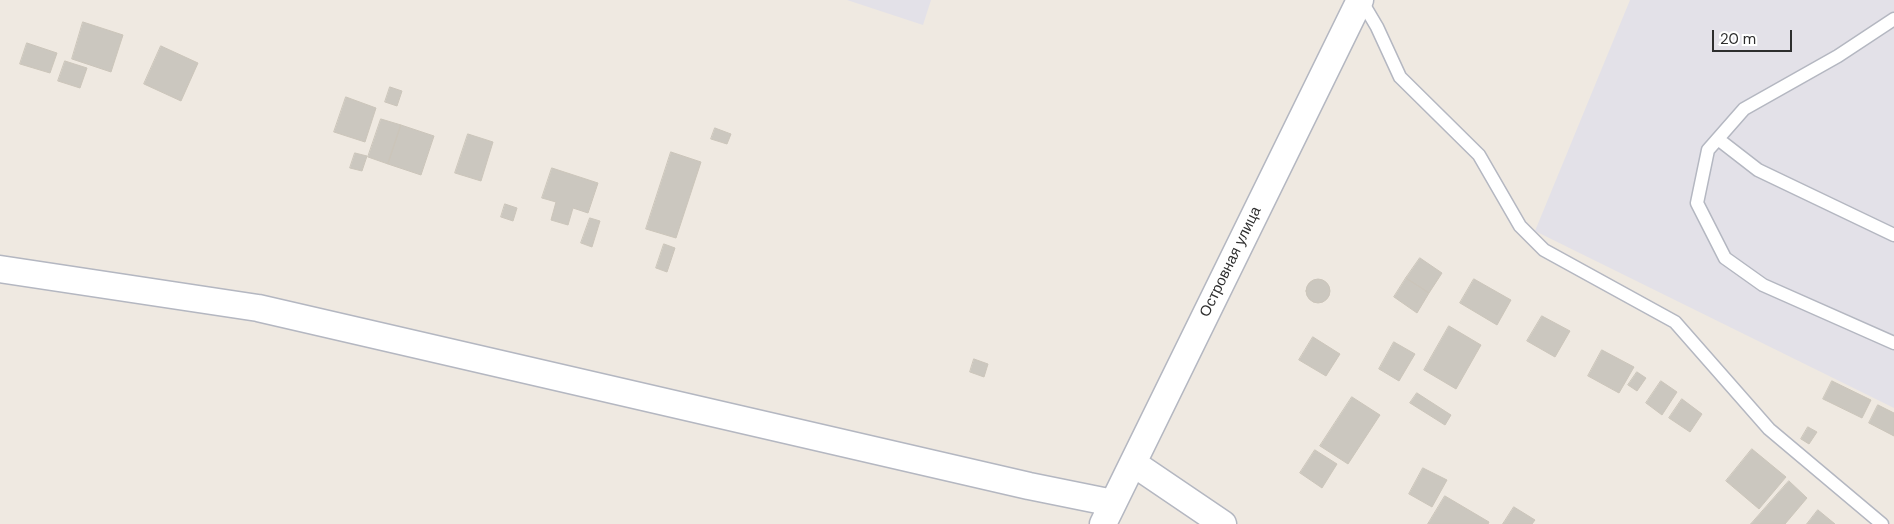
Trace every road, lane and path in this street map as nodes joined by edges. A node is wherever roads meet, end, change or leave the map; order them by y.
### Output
1 (1360, 0) edge
2 (1894, 19) edge
3 (1718, 139) junction
4 (1894, 235) edge
5 (0, 269) edge
6 (1894, 343) edge
7 (1133, 463) junction
8 (1108, 514) edge
9 (1222, 524) edge
10 (1882, 524) edge

1 - 7 street, Островная улица
1 - 10 lane
2 - 3 lane
3 - 4 lane
3 - 6 lane
5 - 8 street
7 - 8 street, Островная улица
7 - 9 street

